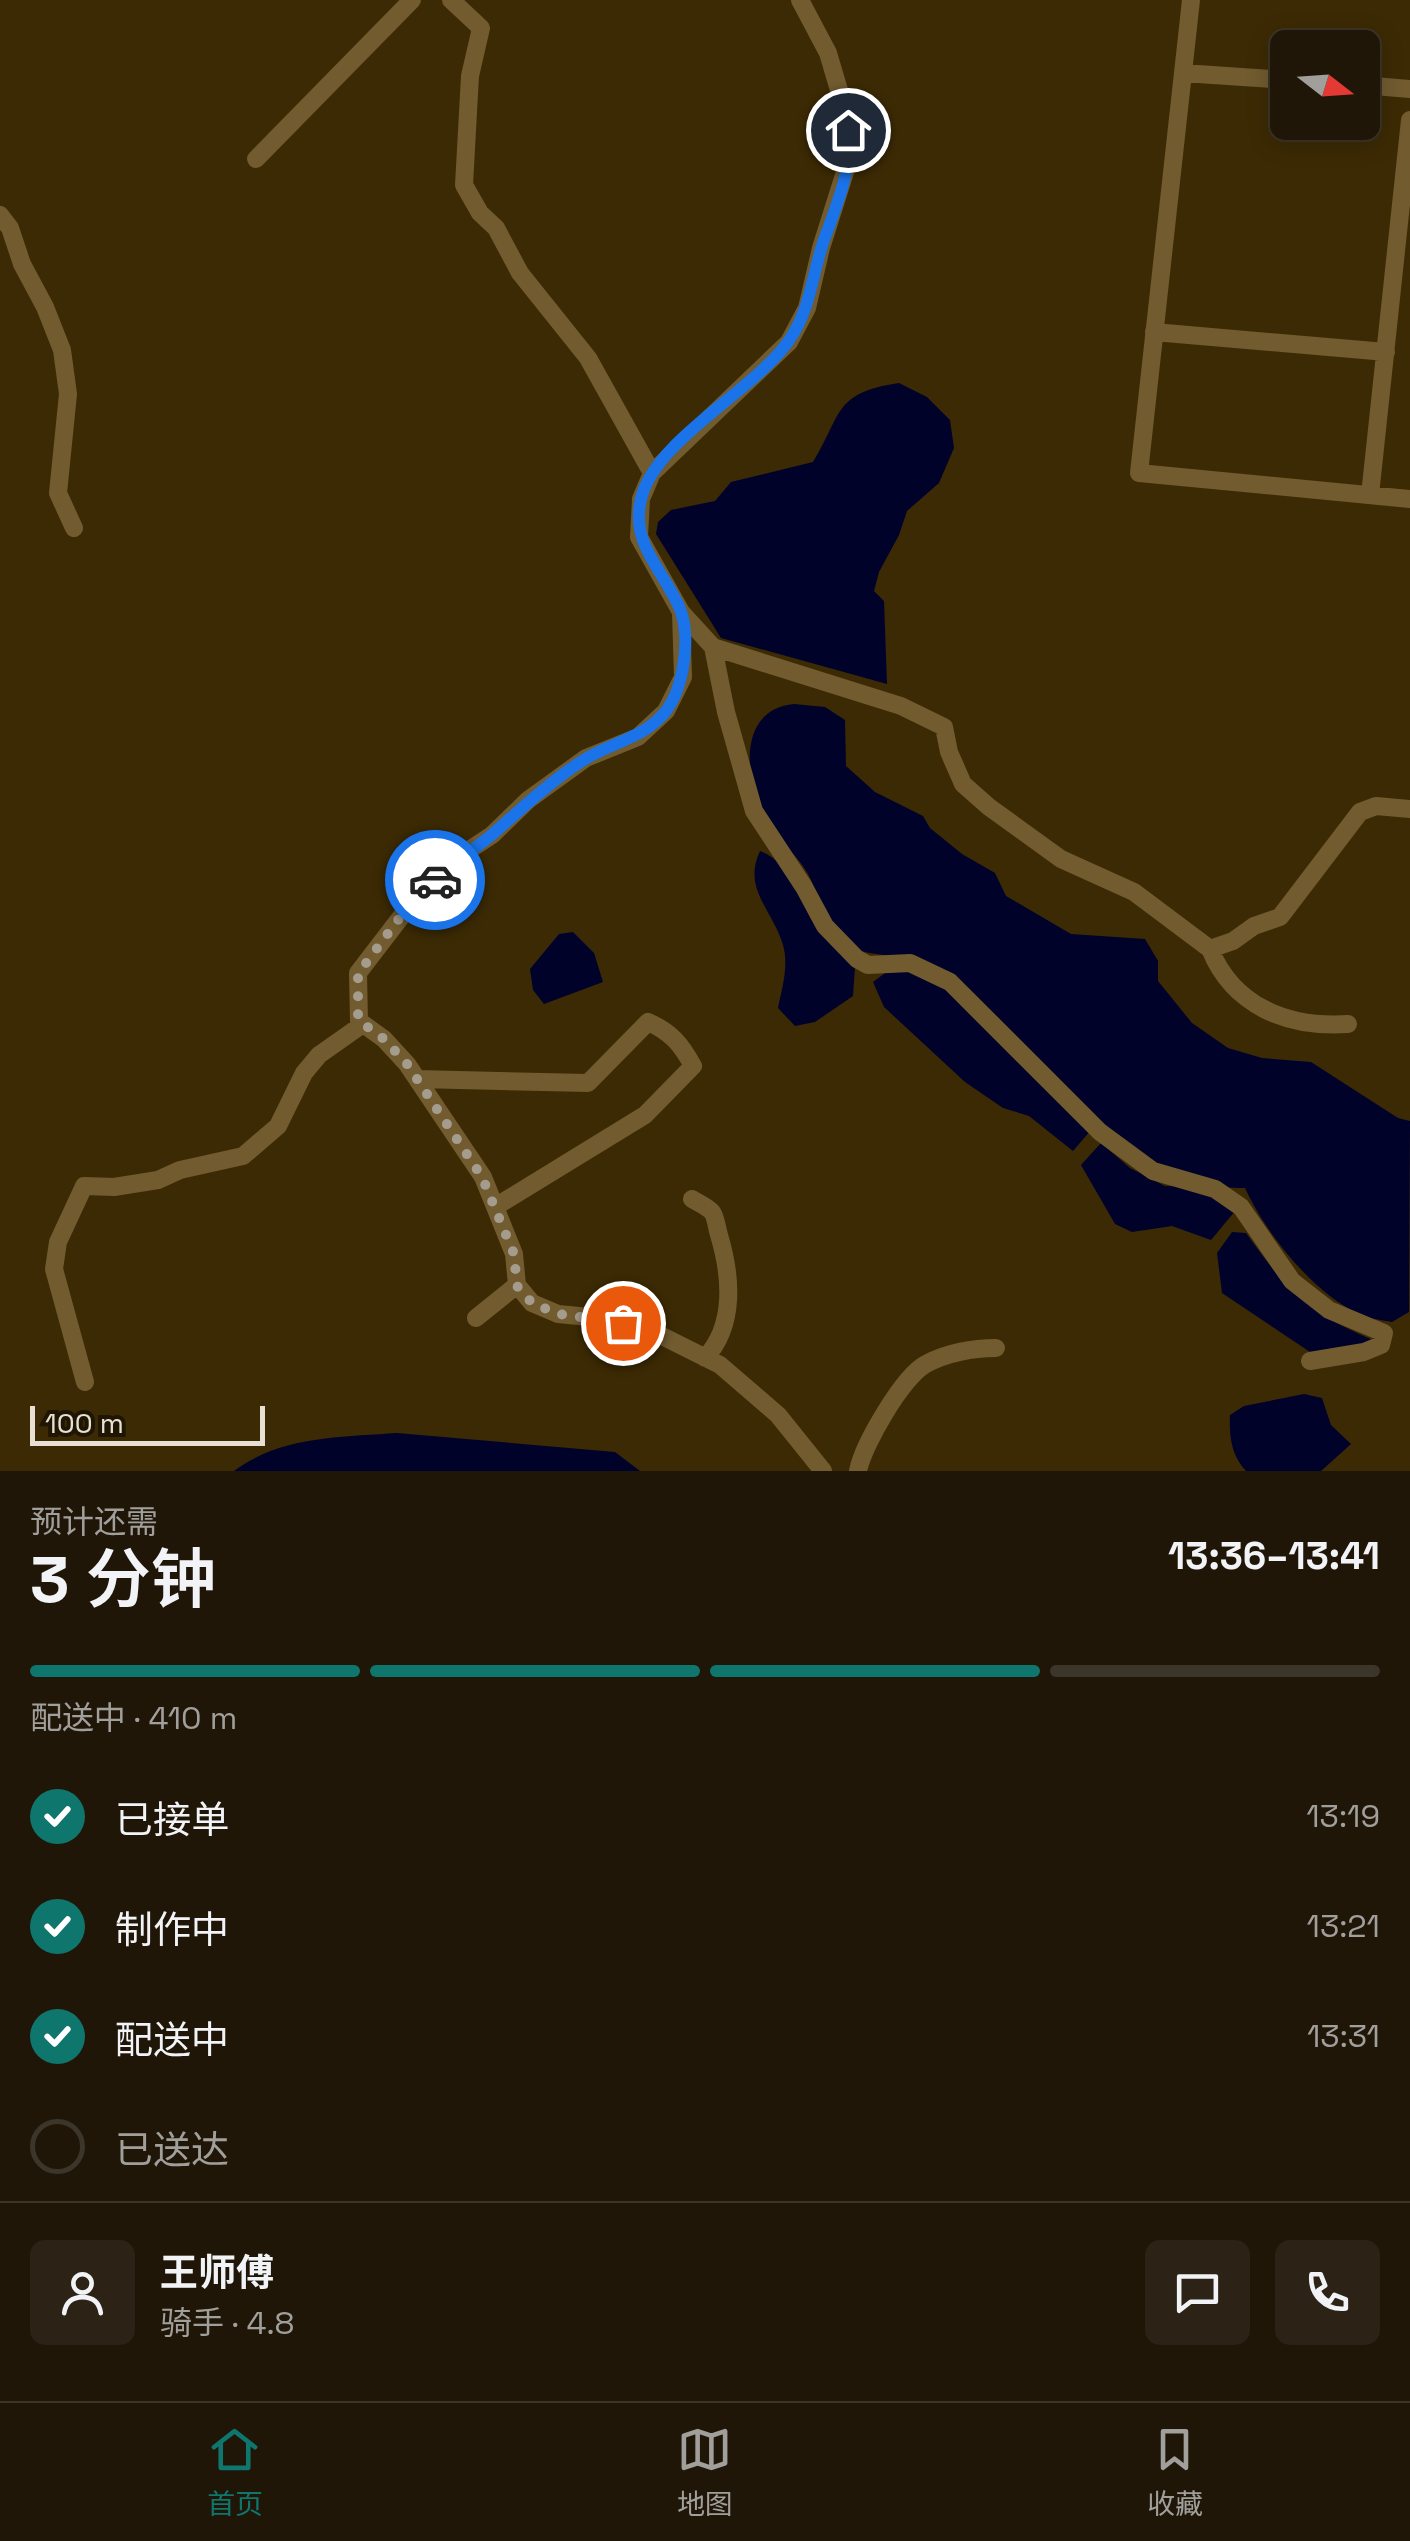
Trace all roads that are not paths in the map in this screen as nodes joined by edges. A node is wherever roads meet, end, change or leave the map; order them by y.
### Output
1 (412, 0) edge
2 (451, 0) edge
3 (800, 0) edge
4 (1191, 0) edge
5 (1183, 73) junction
6 (1270, 79) edge
7 (1380, 86) edge
8 (1410, 88) edge
9 (1410, 120) edge
10 (256, 158) dead end
11 (0, 215) edge
12 (1403, 263) edge
13 (1154, 332) junction
14 (1386, 352) junction
15 (652, 473) junction
16 (1370, 495) junction
17 (1410, 500) edge
18 (74, 528) dead end
19 (682, 612) junction
20 (713, 647) junction
21 (1410, 809) edge
22 (1210, 949) junction
23 (363, 1024) junction
24 (1348, 1024) dead end
25 (416, 1079) junction
26 (692, 1198) dead end
27 (495, 1207) junction
28 (517, 1286) junction
29 (476, 1318) dead end
30 (996, 1348) dead end
31 (705, 1358) junction
32 (1310, 1362) dead end
33 (85, 1382) dead end
34 (823, 1471) edge
35 (858, 1471) edge

1 - 10 street
2 - 15 street
3 - 15 street
4 - 5 street
5 - 6 street
5 - 13 street
7 - 8 street
9 - 12 street
11 - 18 street
12 - 14 street
13 - 14 street
13 - 16 street
14 - 16 street
15 - 19 street
16 - 17 street
19 - 20 street
19 - 23 street
20 - 22 street
20 - 32 street
21 - 22 street
22 - 24 street
23 - 25 street
23 - 33 street
25 - 27 street
25 - 27 street
26 - 31 street
27 - 28 street
28 - 29 street
28 - 31 street
30 - 35 street
31 - 34 street

